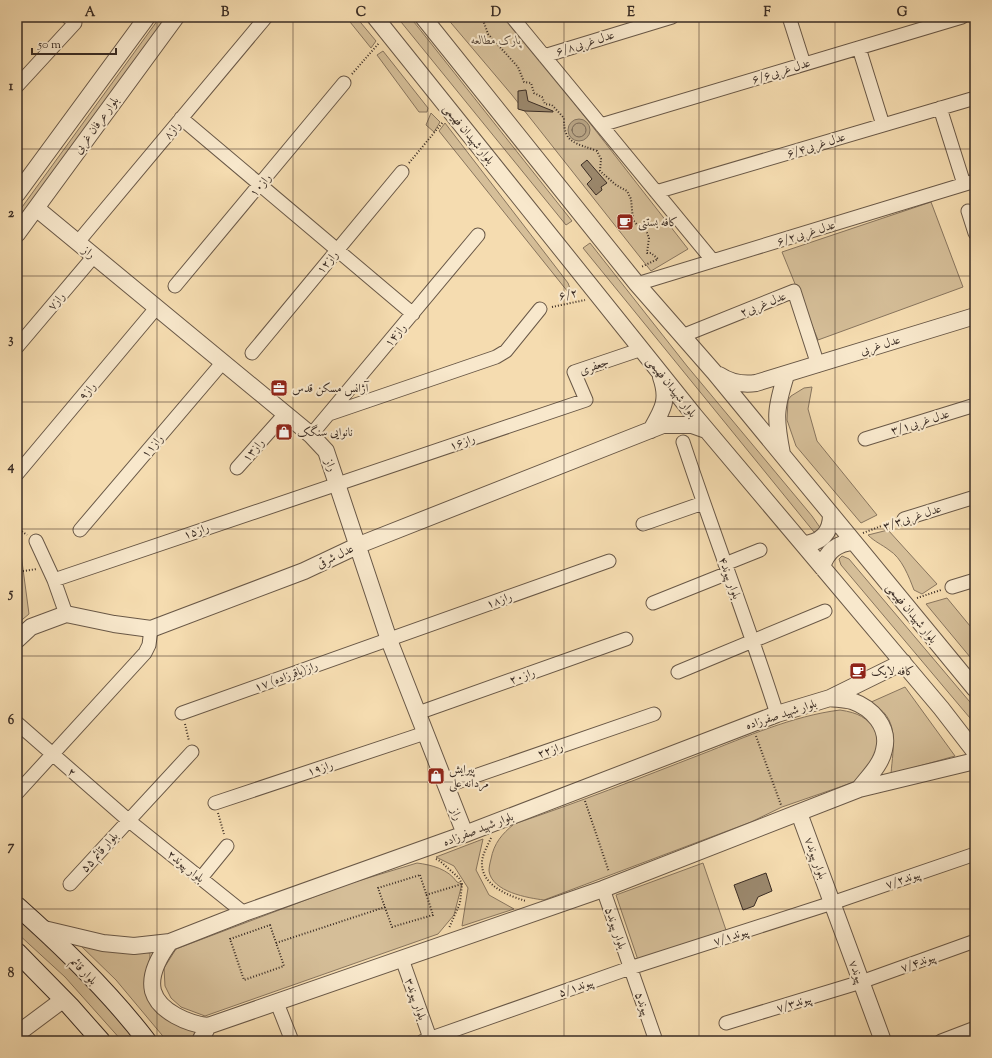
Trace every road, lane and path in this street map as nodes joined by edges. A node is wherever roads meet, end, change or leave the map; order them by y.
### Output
1 (147, 17) edge
2 (176, 17) edge
3 (266, 17) edge
4 (375, 17) edge
5 (423, 17) edge
6 (482, 17) edge
7 (512, 17) edge
8 (672, 17) edge
9 (789, 17) edge
10 (962, 17) edge
11 (71, 20) edge
12 (387, 33) junction
13 (859, 48) junction
14 (544, 56) junction
15 (804, 64) junction
16 (344, 83) joint
17 (17, 86) edge
18 (975, 98) edge
19 (940, 108) junction
20 (451, 112) junction
21 (182, 118) junction
22 (601, 125) junction
23 (883, 125) junction
24 (402, 172) joint
25 (970, 182) edge
26 (260, 184) junction
27 (17, 192) edge
28 (656, 192) junction
29 (36, 208) junction
30 (968, 211) dead end
31 (975, 233) edge
32 (17, 234) edge
33 (478, 235) dead end
34 (78, 242) junction
35 (337, 250) junction
36 (94, 256) junction
37 (713, 262) junction
38 (633, 278) junction
39 (174, 286) dead end
40 (599, 297) junction
41 (157, 307) junction
42 (540, 309) joint
43 (413, 314) junction
44 (975, 316) edge
45 (682, 336) junction
46 (17, 347) edge
47 (642, 349) junction
48 (252, 353) dead end
49 (223, 362) junction
50 (818, 365) junction
51 (714, 372) junction
52 (660, 373) junction
53 (786, 375) junction
54 (586, 400) joint
55 (975, 405) edge
56 (286, 414) junction
57 (329, 414) junction
58 (651, 430) junction
59 (706, 430) junction
60 (311, 435) junction
61 (865, 439) dead end
62 (683, 442) dead end
63 (782, 456) junction
64 (237, 468) dead end
65 (17, 474) edge
66 (338, 483) junction
67 (975, 497) edge
68 (703, 503) junction
69 (831, 515) junction
70 (904, 519) joint
71 (643, 524) dead end
72 (80, 530) dead end
73 (852, 539) junction
74 (36, 541) dead end
75 (359, 544) junction
76 (803, 544) junction
77 (760, 550) dead end
78 (609, 561) dead end
79 (48, 567) junction
80 (822, 567) junction
81 (726, 568) junction
82 (17, 572) edge
83 (54, 580) junction
84 (975, 580) edge
85 (952, 587) joint
86 (903, 602) junction
87 (653, 603) dead end
88 (825, 611) dead end
89 (66, 614) junction
90 (151, 629) junction
91 (626, 639) dead end
92 (17, 640) edge
93 (389, 640) junction
94 (754, 641) junction
95 (903, 662) junction
96 (678, 672) dead end
97 (973, 684) edge
98 (830, 698) junction
99 (182, 713) joint
100 (418, 713) junction
101 (654, 714) dead end
102 (777, 714) junction
103 (17, 723) edge
104 (753, 723) junction
105 (425, 732) junction
106 (192, 752) joint
107 (975, 752) edge
108 (51, 754) junction
109 (975, 761) edge
110 (446, 786) junction
111 (582, 788) junction
112 (859, 789) junction
113 (17, 793) edge
114 (215, 803) joint
115 (793, 815) junction
116 (128, 820) junction
117 (465, 834) junction
118 (493, 835) dead end
119 (227, 846) joint
120 (416, 851) junction
121 (975, 854) edge
122 (201, 878) junction
123 (70, 884) dead end
124 (462, 884) junction
125 (608, 887) junction
126 (426, 895) junction
127 (832, 903) junction
128 (17, 906) edge
129 (385, 907) junction
130 (550, 908) junction
131 (244, 914) junction
132 (44, 929) junction
133 (448, 930) dead end
134 (975, 941) edge
135 (170, 942) junction
136 (276, 943) junction
137 (17, 952) edge
138 (402, 959) junction
139 (630, 968) junction
140 (861, 982) junction
141 (64, 999) junction
142 (277, 1003) junction
143 (726, 1023) dead end
144 (208, 1026) junction
145 (975, 1028) edge
146 (17, 1034) edge
147 (455, 1036) edge
148 (426, 1040) edge
149 (101, 1041) edge
150 (147, 1041) edge
151 (200, 1041) edge
152 (292, 1041) edge
153 (656, 1041) edge
154 (883, 1041) edge
155 (941, 1041) edge

1 - 27 street, بلوار عرفان غربی
2 - 29 street, بلوار عرفان غربی
3 - 21 street, راز۸
4 - 12 street, بلوار شهیدان فهیمی
5 - 38 street, بلوار شهیدان فهیمی
6 - 38 path
7 - 14 street
8 - 14 street, ۶/۸عدل غربی
9 - 15 street
10 - 13 street, ۶/۶عدل غربی
11 - 17 street
12 - 16 path
12 - 20 street, بلوار شهیدان فهیمی
13 - 15 street, ۶/۶عدل غربی
13 - 23 street
14 - 22 street
15 - 22 street, ۶/۶عدل غربی
16 - 26 street, راز۱۰
18 - 19 street, ۶/۴عدل غربی
19 - 23 street, ۶/۴عدل غربی
19 - 25 street
20 - 24 path
20 - 40 street, بلوار شهیدان فهیمی
21 - 26 street
21 - 34 street, راز۸
22 - 28 street
23 - 28 street, ۶/۴عدل غربی
24 - 35 street, راز۱۲
25 - 37 street, ۶/۲عدل غربی
26 - 35 street
26 - 39 street, راز۱۰
28 - 37 street
29 - 32 street, بلوار عرفان غربی
29 - 34 street, راز
30 - 31 street
33 - 43 street, راز۱۴
34 - 36 street, راز
35 - 43 street
35 - 48 street, راز۱۲
36 - 41 street, راز
36 - 46 street, راز۷
37 - 38 street, ۶/۲عدل غربی
38 - 45 street, بلوار شهیدان فهیمی
40 - 42 path, ۶/۲
40 - 47 street, بلوار شهیدان فهیمی
41 - 49 street, راز
41 - 65 street, راز۹
42 - 57 street
43 - 57 street, راز۱۴
44 - 50 street, عدل غربی
45 - 50 street, عدل غربی۲
45 - 51 street, بلوار شهیدان فهیمی
47 - 52 street, بلوار شهیدان فهیمی
47 - 54 street, جعفری
49 - 56 street, راز
49 - 72 street, راز۱۱
50 - 53 street, عدل غربی
51 - 53 street, عدل غربی
51 - 63 street, بلوار شهیدان فهیمی
52 - 58 street
52 - 59 street, بلوار شهیدان فهیمی
53 - 63 street
54 - 66 street, راز۱۶
55 - 61 street, عدل غربی۳/۱
56 - 60 street, راز
56 - 64 street, راز۱۳
57 - 60 street, راز۱۴
58 - 59 street, عدل شرقی
58 - 75 street, عدل شرقی
59 - 76 street, بلوار شهیدان فهیمی
60 - 66 street, راز
62 - 68 street, بلوار پیوند۴
63 - 69 street, بلوار شهیدان فهیمی
66 - 75 street, راز
66 - 83 street, راز۱۵
67 - 70 street, عدل غربی۳/۳
68 - 71 street
68 - 81 street, بلوار پیوند۴
69 - 73 street, بلوار شهیدان فهیمی
69 - 76 street
70 - 73 path, عدل غربی۳/۳
73 - 80 street
73 - 86 street, بلوار شهیدان فهیمی
74 - 79 street
75 - 90 street, عدل شرقی
75 - 93 street, راز
76 - 80 street, بلوار شهیدان فهیمی
77 - 81 street
78 - 93 street, راز۱۸
79 - 82 path
79 - 83 street
80 - 95 street, بلوار شهیدان فهیمی
81 - 87 street
81 - 94 street, بلوار پیوند۴
83 - 89 street
84 - 85 street
85 - 86 path
86 - 97 street, بلوار شهیدان فهیمی
88 - 94 street
89 - 90 street, عدل شرقی
89 - 92 street
90 - 108 street
91 - 100 street, راز۲۰
93 - 99 street, ۱۷ راز(باقرزاده)
93 - 100 street, راز
94 - 96 street
94 - 102 street, بلوار پیوند۴
95 - 98 street, بلوار شهید صفرزاده
95 - 107 street, بلوار شهیدان فهیمی
98 - 102 street, بلوار شهید صفرزاده
98 - 112 street
99 - 106 path
100 - 105 street, راز
101 - 110 street, راز۲۲
102 - 104 street, بلوار شهید صفرزاده
103 - 108 street, ۲
104 - 111 street, بلوار شهید صفرزاده
104 - 115 path
105 - 110 street, راز
105 - 114 street, راز۱۹
106 - 116 street, بلوار قائم ۵۵
108 - 113 street
108 - 116 street, ۲
109 - 112 street
110 - 117 street, راز
111 - 117 street, بلوار شهید صفرزاده
111 - 125 path
112 - 115 street
114 - 119 path
115 - 125 street
115 - 127 street, بلوار پیوند۷
116 - 122 street, بلوار پیوند۲
116 - 123 street, بلوار قائم ۵۵
117 - 120 street, بلوار شهید صفرزاده
118 - 130 path
119 - 122 street
120 - 124 path
120 - 131 street, بلوار شهید صفرزاده
121 - 127 street, پیوند۷/۲
122 - 131 street, بلوار پیوند۲
124 - 126 path
124 - 133 path
125 - 130 street
125 - 139 street, بلوار پیوند۵
126 - 129 path
126 - 129 path
127 - 139 street, پیوند۷/۱
127 - 140 street, پیوند۷
128 - 132 main road, بلوار قائم
129 - 136 path
130 - 138 street
131 - 135 street, بلوار شهید صفرزاده
132 - 135 street, بلوار شهید صفرزاده
132 - 150 main road, بلوار قائم
134 - 140 street, پیوند۷/۴
135 - 144 street
136 - 136 path
137 - 141 main road
138 - 142 street
138 - 148 street, بلوار پیوند۳
139 - 147 street, پیوند۵/۱
139 - 153 street, پیوند۵
140 - 143 street, پیوند۷/۳
140 - 154 street, پیوند۷
141 - 146 street
141 - 149 main road
142 - 144 street
142 - 152 street
144 - 151 street
145 - 155 street
147 - 148 street, پیوند۵/۱

